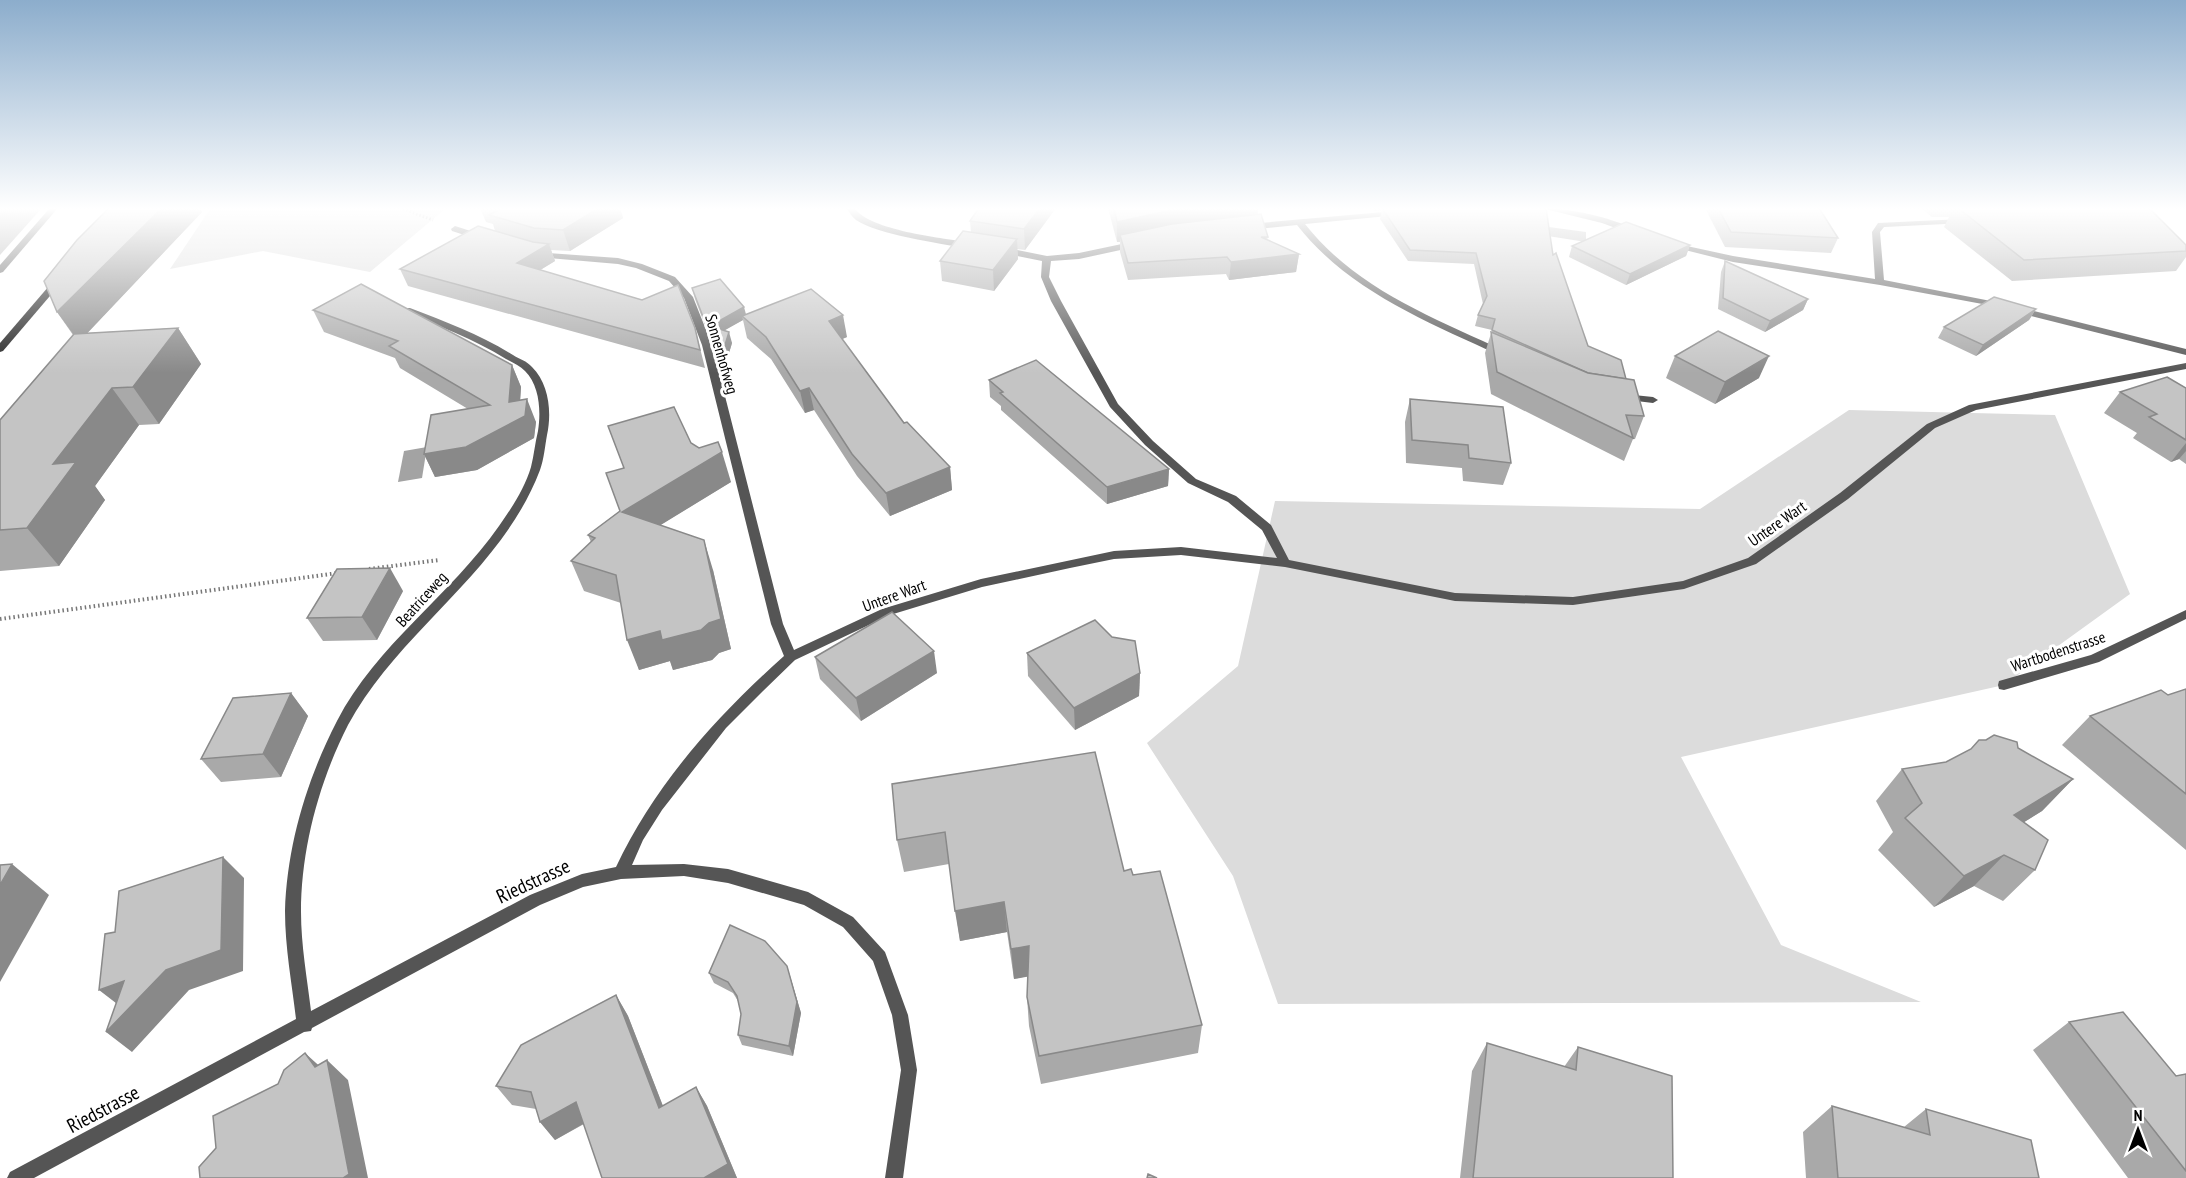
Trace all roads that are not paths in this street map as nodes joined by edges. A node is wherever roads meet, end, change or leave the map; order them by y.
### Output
1 (630, 264) edge
2 (1046, 264) edge
3 (1340, 264) edge
4 (1765, 264) edge
5 (1879, 264) edge
6 (63, 276) edge
7 (1880, 282) junction
8 (390, 304) edge
9 (0, 349) edge
10 (2186, 352) edge
11 (1513, 358) edge
12 (2186, 366) edge
13 (1608, 394) edge
14 (1653, 400) dead end
15 (1285, 562) junction
16 (2186, 614) edge
17 (791, 657) junction
18 (2004, 685) dead end
19 (621, 872) junction
20 (305, 1025) junction
21 (16, 1178) edge
22 (894, 1178) edge

1 - 17 street, Sonnenhofweg
2 - 15 street
3 - 11 street
4 - 7 street
5 - 7 street
6 - 9 main road
7 - 10 street
8 - 20 street, Beatriceweg
12 - 15 street, Untere Wart
13 - 14 street
15 - 17 street, Untere Wart
16 - 18 street, Wartbodenstrasse
17 - 19 street, Untere Wart
19 - 20 street, Riedstrasse
19 - 22 street, Riedstrasse
20 - 21 street, Riedstrasse

